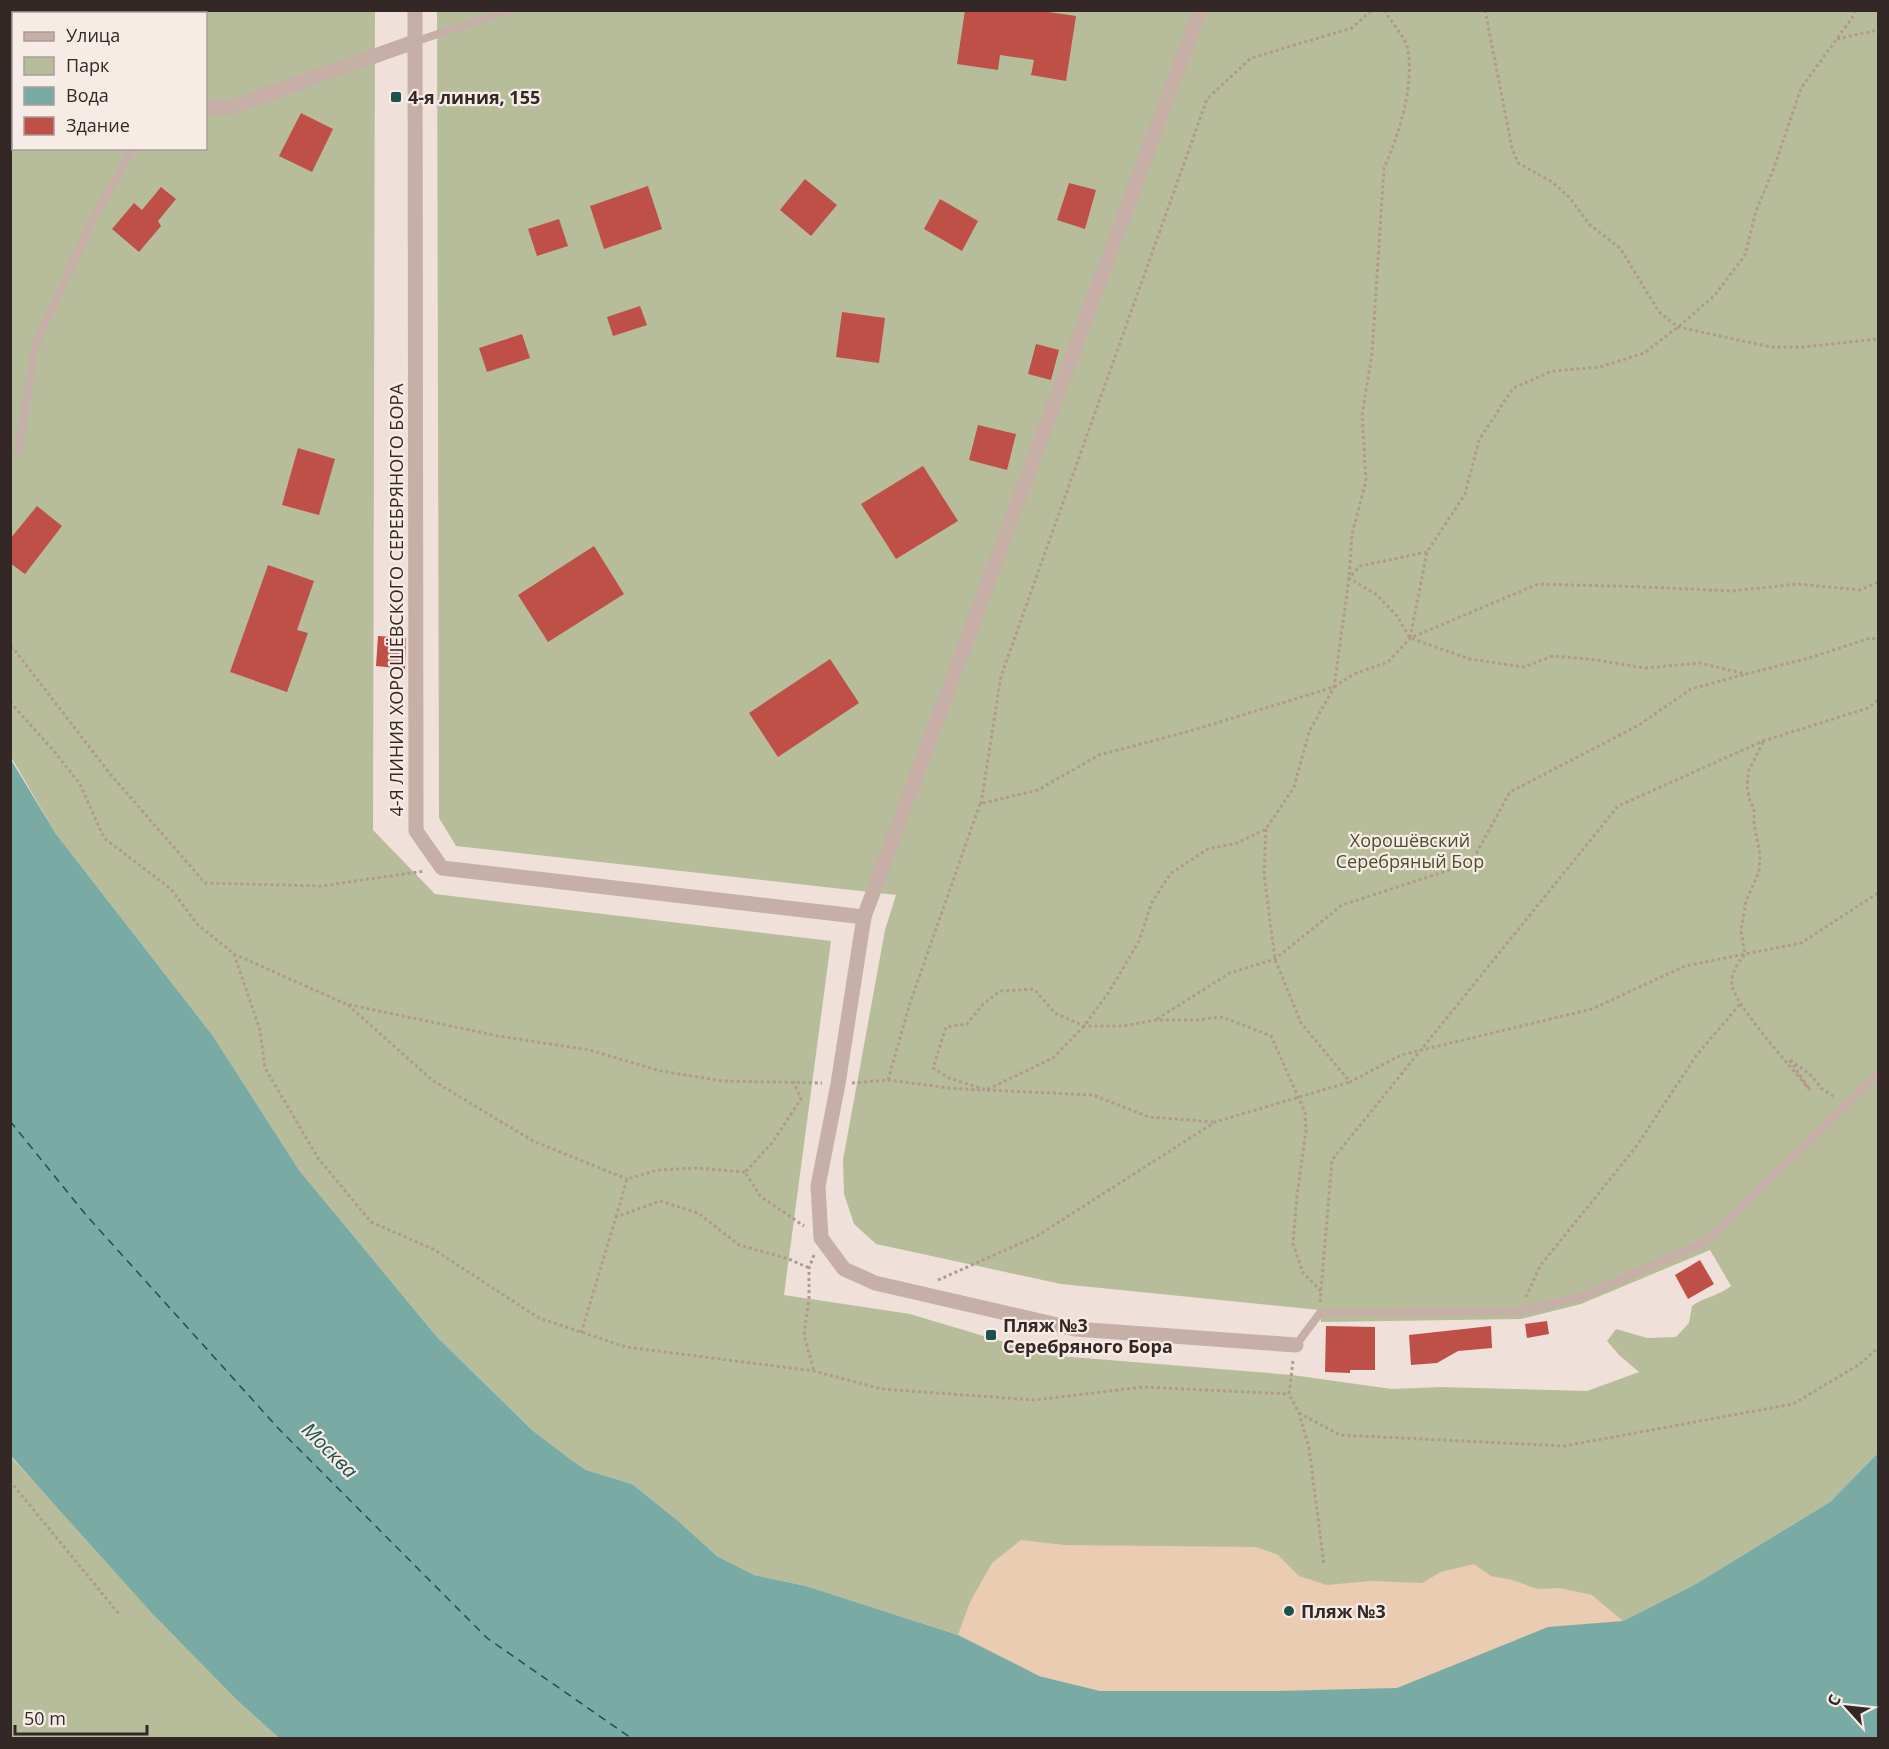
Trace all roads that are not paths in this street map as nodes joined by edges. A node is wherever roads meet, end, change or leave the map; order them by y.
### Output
1 (415, 10) edge
2 (510, 10) edge
3 (1200, 10) edge
4 (414, 42) junction
5 (207, 108) edge
6 (132, 150) edge
7 (18, 452) dead end
8 (864, 917) junction
9 (1878, 1074) edge
10 (1296, 1345) joint

1 - 4 street, 4-Я ЛИНИЯ ХОРОШЁВСКОГО СЕРЕБРЯНОГО БОРА
2 - 4 lane
3 - 8 street
4 - 5 street
4 - 8 street, 4-Я ЛИНИЯ ХОРОШЁВСКОГО СЕРЕБРЯНОГО БОРА
6 - 7 lane
8 - 10 street
9 - 10 lane

